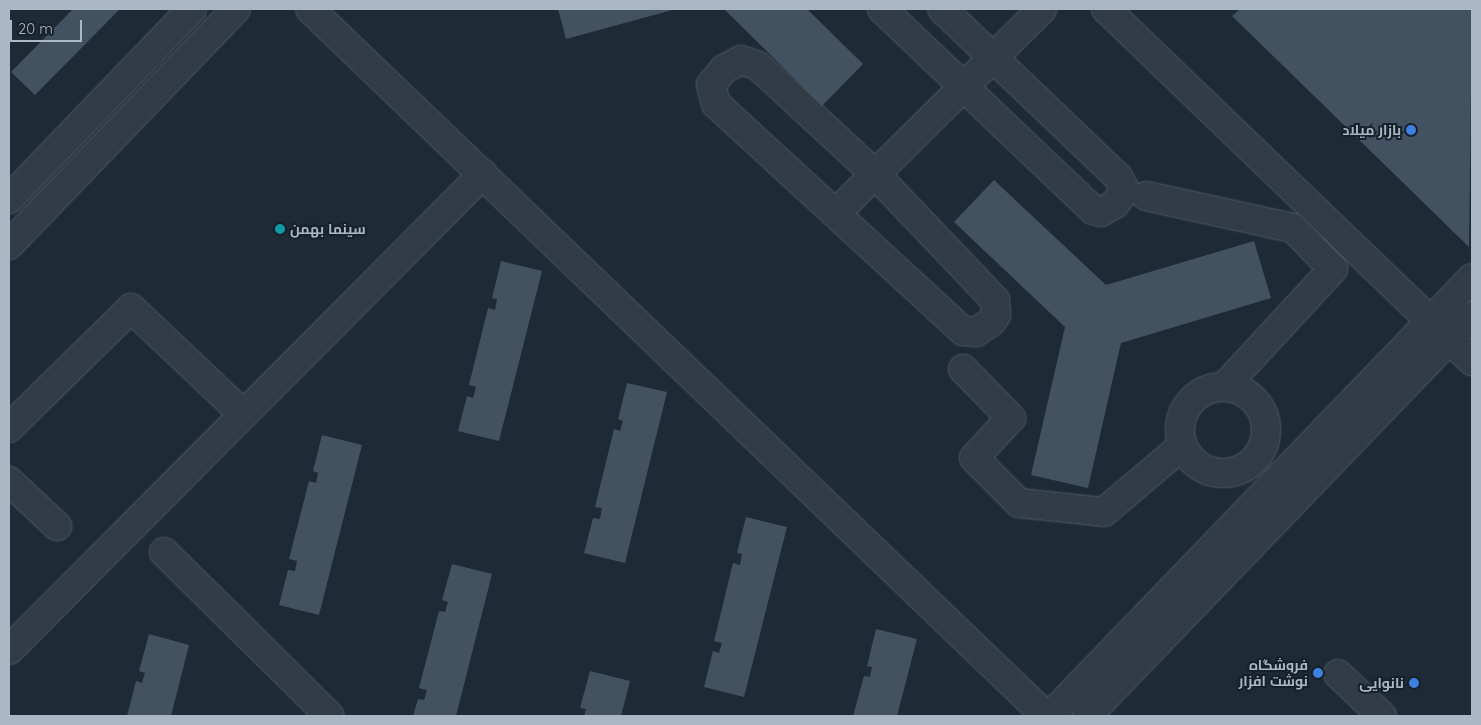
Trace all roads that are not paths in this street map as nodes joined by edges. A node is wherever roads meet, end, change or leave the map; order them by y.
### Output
1 (192, 9) edge
2 (236, 9) edge
3 (310, 9) edge
4 (882, 9) edge
5 (942, 9) edge
6 (1042, 9) edge
7 (1106, 9) edge
8 (993, 58) junction
9 (962, 88) junction
10 (483, 174) junction
11 (876, 175) junction
12 (1146, 196) dead end
13 (9, 199) edge
14 (836, 213) junction
15 (9, 245) edge
16 (1472, 278) edge
17 (1472, 316) edge
18 (1440, 330) junction
19 (1472, 361) edge
20 (963, 369) dead end
21 (1225, 386) junction
22 (243, 414) junction
23 (9, 428) edge
24 (1182, 446) junction
25 (1258, 456) junction
26 (1282, 476) junction
27 (9, 481) edge
28 (1303, 492) junction
29 (56, 526) dead end
30 (164, 552) dead end
31 (9, 650) edge
32 (1338, 674) dead end
33 (330, 716) edge
34 (1048, 716) edge
35 (1087, 716) edge
36 (1382, 716) edge

1 - 13 street
2 - 15 street
3 - 10 street
4 - 9 street
5 - 8 street
6 - 8 street
7 - 18 street
8 - 9 street
8 - 9 street
9 - 11 street
10 - 22 street
10 - 34 street
11 - 14 street
11 - 14 street
11 - 14 street
12 - 21 street
16 - 18 street
17 - 18 street
18 - 19 street
18 - 26 street
18 - 28 street
20 - 24 street
21 - 24 street
21 - 25 street
22 - 23 street
22 - 31 street
24 - 25 street
25 - 26 street
26 - 28 street
26 - 34 street
27 - 29 street
28 - 35 street
30 - 33 street
32 - 36 street

